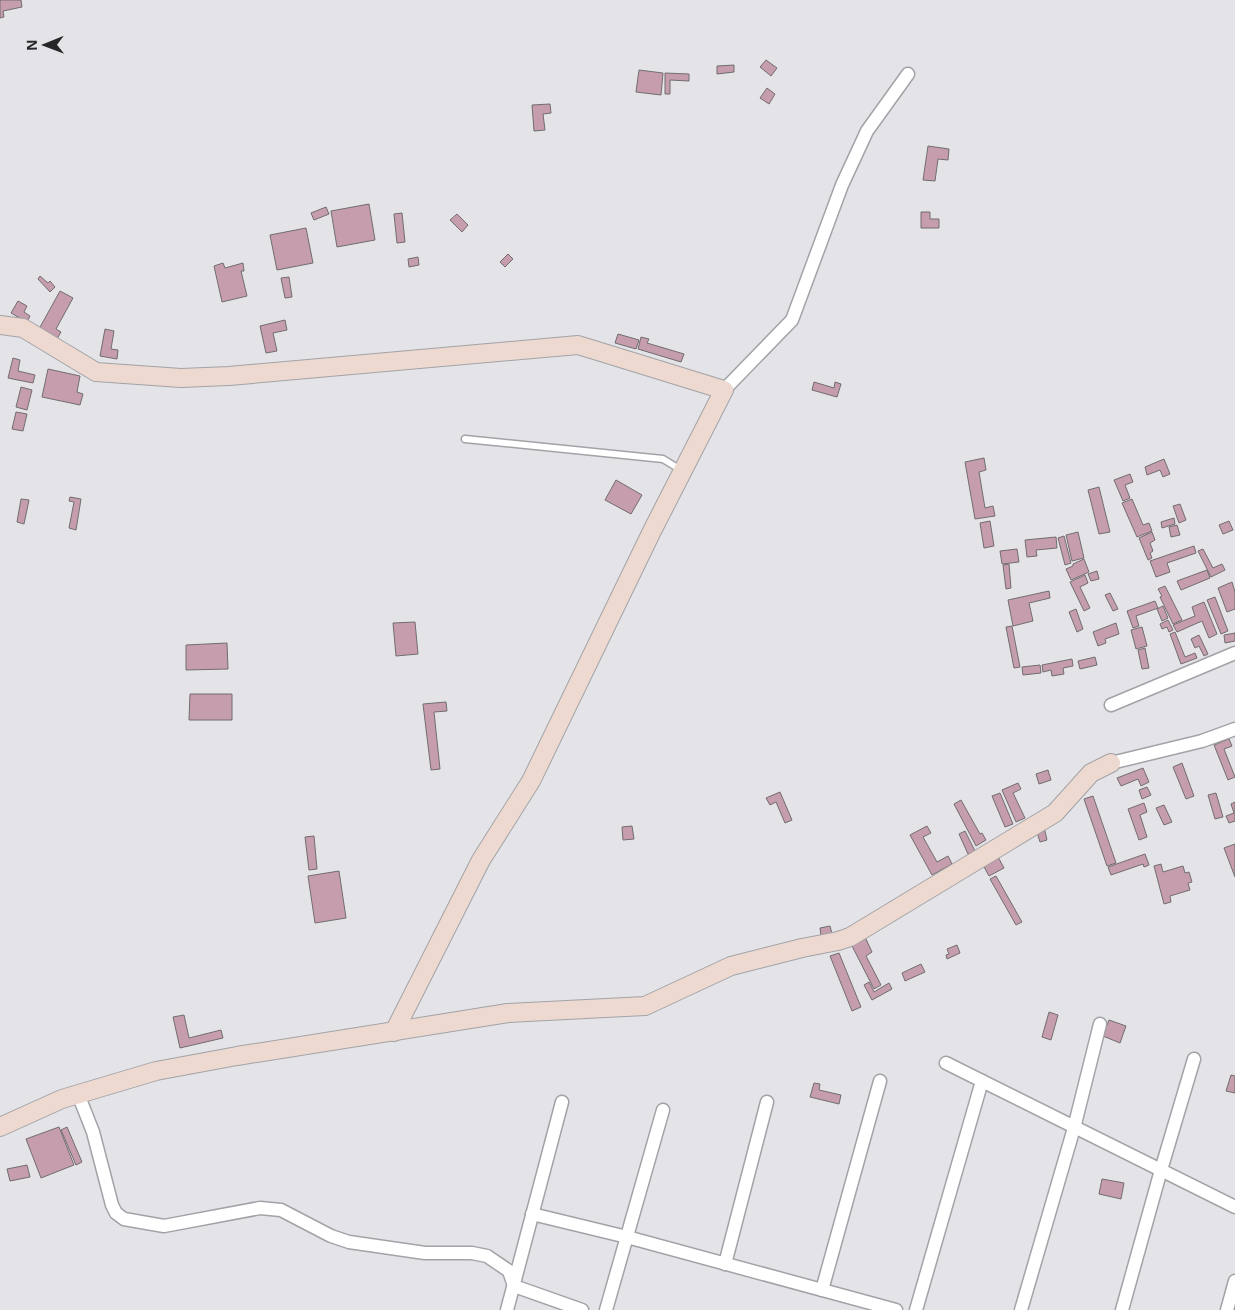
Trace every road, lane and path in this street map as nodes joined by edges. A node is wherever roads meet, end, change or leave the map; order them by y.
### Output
1 (908, 74) dead end
2 (0, 325) edge
3 (724, 390) junction
4 (465, 439) dead end
5 (684, 472) junction
6 (1235, 653) edge
7 (1111, 705) dead end
8 (1235, 729) edge
9 (1112, 762) joint
10 (1100, 1024) dead end
11 (394, 1032) junction
12 (1194, 1059) dead end
13 (946, 1063) dead end
14 (880, 1080) dead end
15 (982, 1081) junction
16 (78, 1094) junction
17 (562, 1102) dead end
18 (768, 1102) dead end
19 (663, 1110) dead end
20 (0, 1127) edge
21 (1074, 1128) junction
22 (1161, 1170) junction
23 (1235, 1207) edge
24 (532, 1214) junction
25 (627, 1237) junction
26 (725, 1264) junction
27 (1235, 1281) edge
28 (514, 1286) junction
29 (822, 1290) junction
30 (879, 1308) edge
31 (507, 1310) edge
32 (582, 1310) edge
33 (606, 1310) edge
34 (896, 1310) edge
35 (916, 1310) edge
36 (1021, 1310) edge
37 (1122, 1310) edge
38 (1227, 1310) edge

1 - 3 street
2 - 3 street
3 - 5 street
4 - 5 lane
5 - 11 street
6 - 7 street
8 - 9 street
9 - 11 street
10 - 21 street
11 - 16 street
12 - 22 street
13 - 15 street
14 - 29 street
15 - 21 street
15 - 35 street
16 - 20 street
16 - 28 street
17 - 24 street
18 - 26 street
19 - 25 street
21 - 22 street
21 - 36 street
22 - 23 street
22 - 37 street
24 - 25 street
24 - 28 street
25 - 26 street
25 - 33 street
26 - 29 street
27 - 38 street
28 - 31 street
28 - 32 street
29 - 30 street
30 - 34 street

